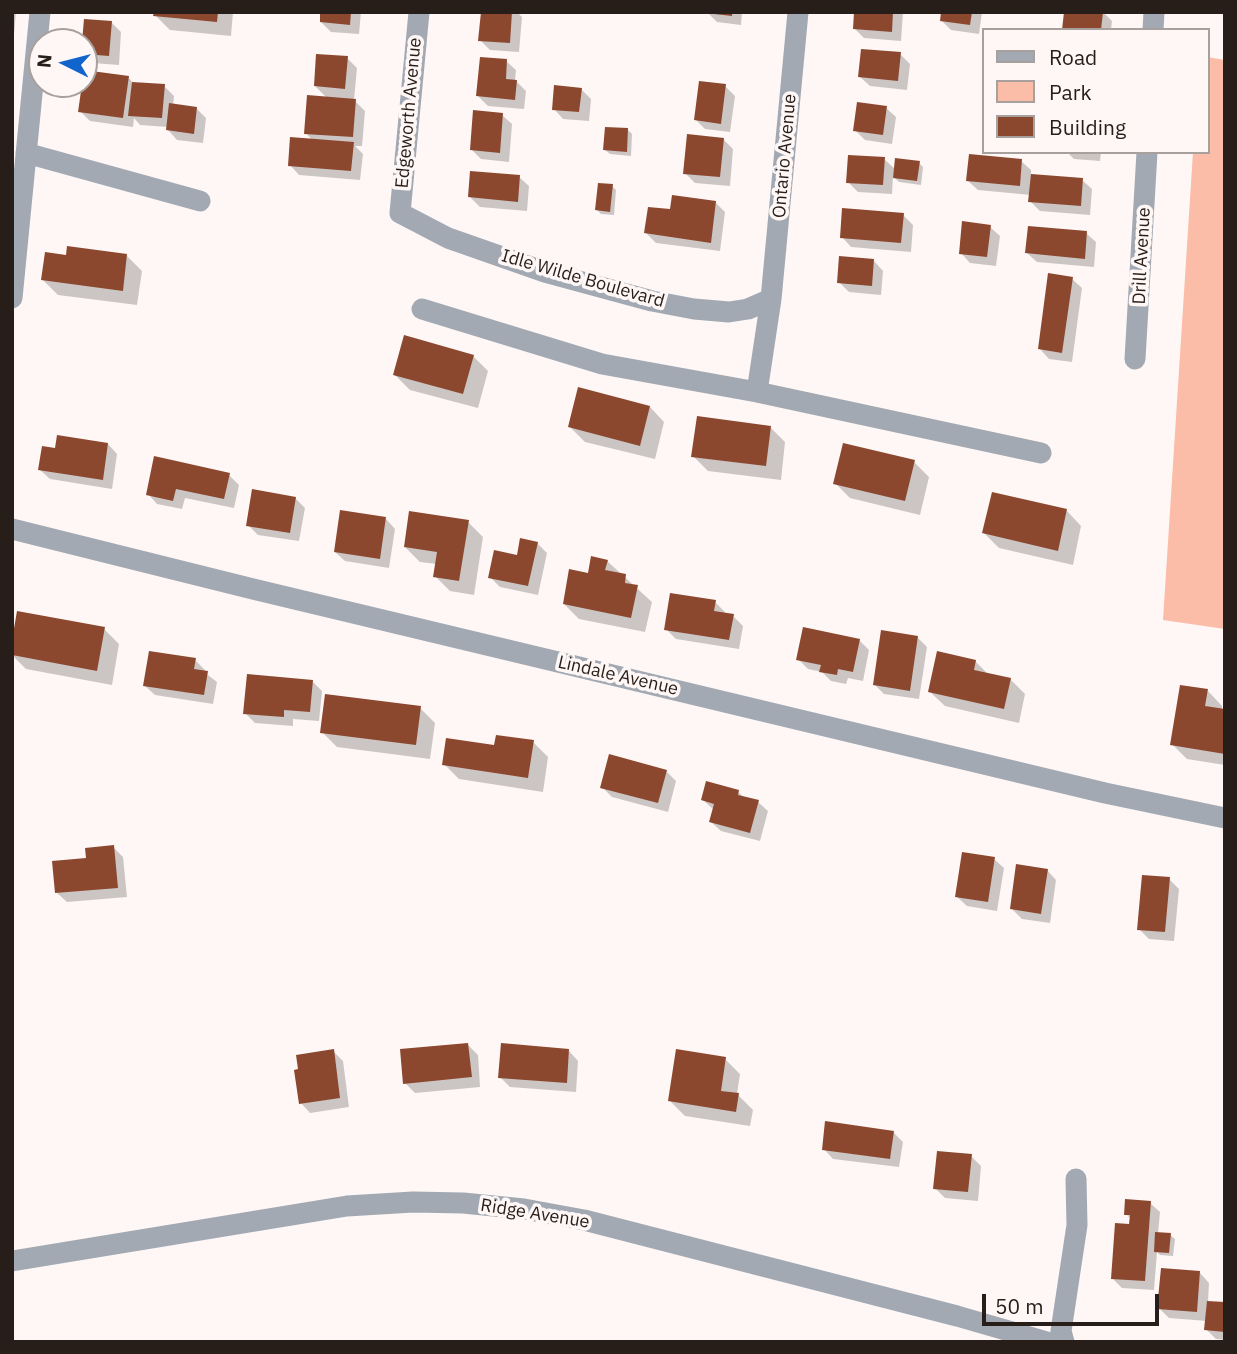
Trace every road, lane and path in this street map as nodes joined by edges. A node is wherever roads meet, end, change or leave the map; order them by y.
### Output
1 (40, 12) edge
2 (419, 12) edge
3 (798, 12) edge
4 (26, 153) junction
5 (1147, 154) edge
6 (200, 201) dead end
7 (400, 213) joint
8 (12, 298) edge
9 (772, 299) junction
10 (422, 309) dead end
11 (1135, 359) dead end
12 (757, 392) junction
13 (1041, 453) dead end
14 (12, 529) edge
15 (1225, 818) edge
16 (1076, 1179) dead end
17 (12, 1262) edge
18 (1046, 1342) edge
19 (1064, 1342) edge

1 - 4 street
2 - 7 street, Edgeworth Avenue
3 - 9 street, Ontario Avenue
4 - 6 street
4 - 8 street
5 - 11 street, Drill Avenue
7 - 9 street, Idle Wilde Boulevard
9 - 12 street, Ontario Avenue
10 - 12 street
12 - 13 street
14 - 15 street, Lindale Avenue
16 - 19 street
17 - 18 street, Ridge Avenue

